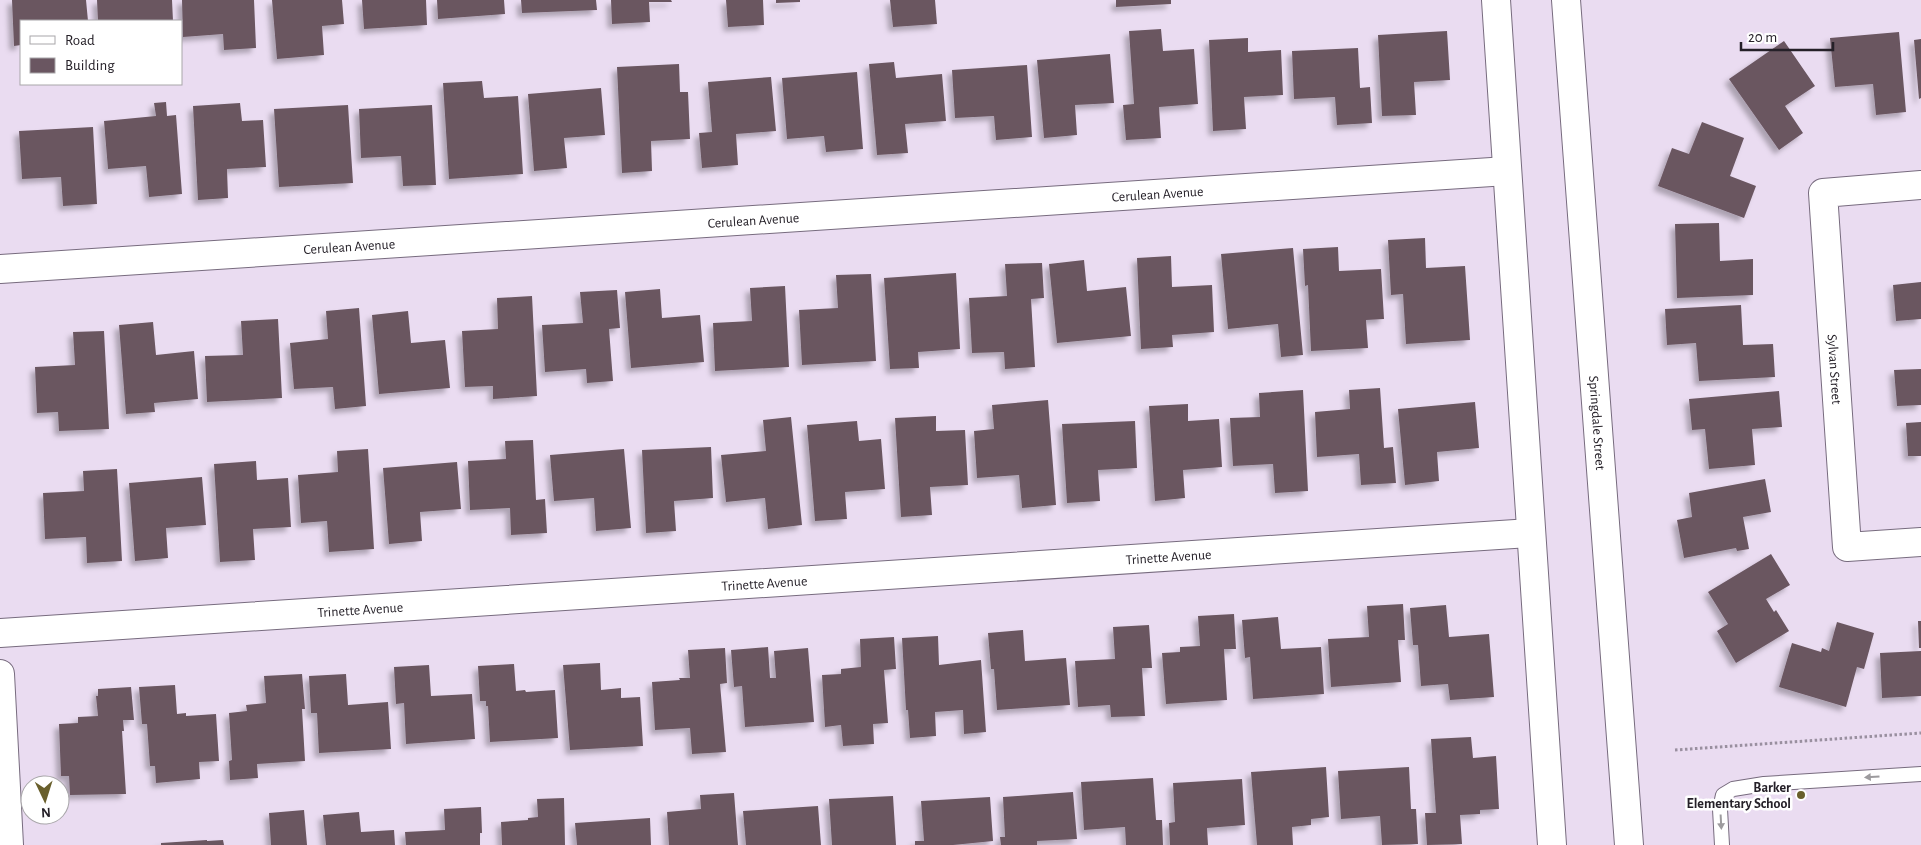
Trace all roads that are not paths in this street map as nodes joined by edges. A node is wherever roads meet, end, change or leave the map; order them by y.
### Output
1 (1496, 0) edge
2 (1566, 0) edge
3 (1507, 171) junction
4 (1921, 185) edge
5 (0, 269) edge
6 (1530, 533) junction
7 (1921, 542) edge
8 (0, 633) edge
9 (0, 674) edge
10 (1921, 774) edge
11 (9, 845) edge
12 (1552, 845) edge
13 (1629, 845) edge
14 (1718, 845) edge
15 (1722, 845) edge

1 - 3 street
2 - 13 street, Springdale Street
3 - 5 street, Cerulean Avenue
3 - 6 street
4 - 7 street, Sylvan Street
6 - 8 street, Trinette Avenue
6 - 12 street
9 - 11 street
10 -> 15 lane
14 - 15 lane

